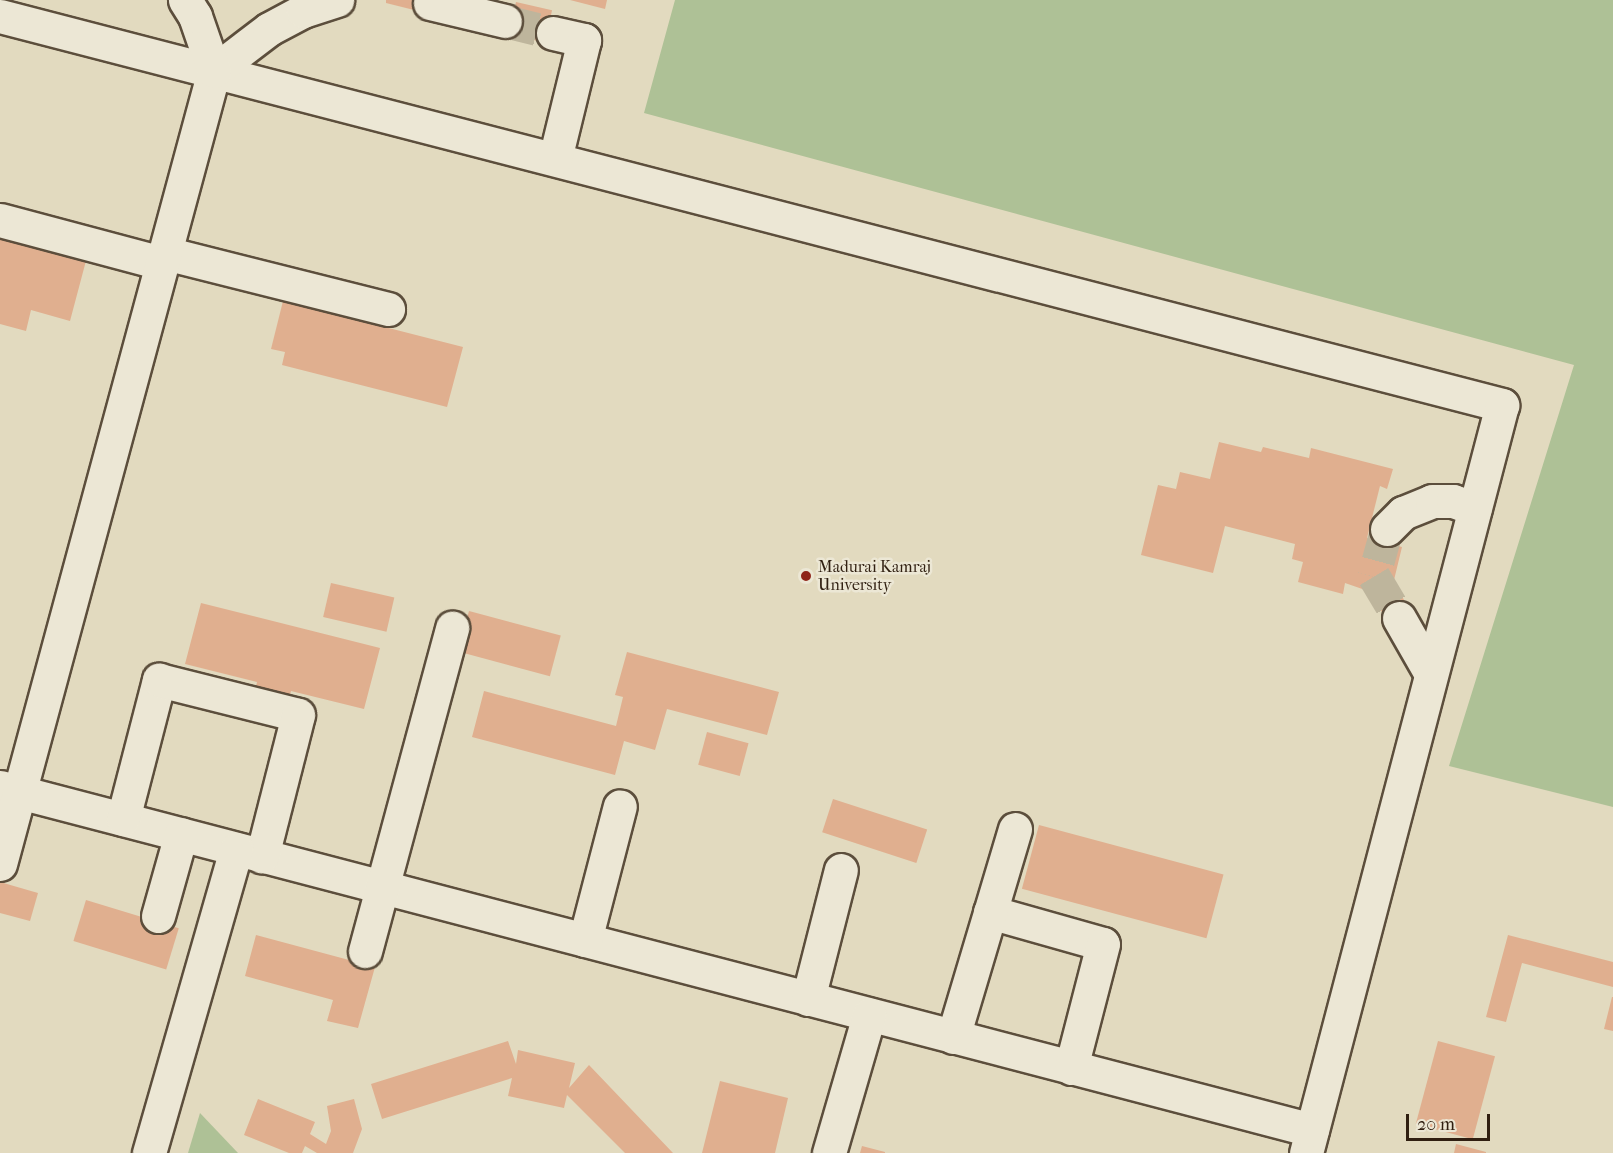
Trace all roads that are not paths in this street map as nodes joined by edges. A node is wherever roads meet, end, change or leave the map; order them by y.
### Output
1 (185, 0) edge
2 (337, 0) edge
3 (430, 3) dead end
4 (0, 16) edge
5 (505, 21) tunnel mouth
6 (553, 33) tunnel mouth
7 (214, 71) junction
8 (555, 159) junction
9 (0, 220) edge
10 (163, 258) junction
11 (388, 309) dead end
12 (1475, 509) junction
13 (1387, 529) tunnel mouth
14 (1399, 618) tunnel mouth
15 (452, 628) dead end
16 (1431, 674) junction
17 (9, 789) edge
18 (620, 806) dead end
19 (123, 819) junction
20 (1015, 829) dead end
21 (181, 834) junction
22 (249, 852) junction
23 (0, 864) edge
24 (841, 870) dead end
25 (382, 887) junction
26 (990, 912) junction
27 (158, 916) dead end
28 (585, 940) junction
29 (365, 951) dead end
30 (808, 999) junction
31 (869, 1014) junction
32 (953, 1037) junction
33 (1071, 1068) junction
34 (1309, 1142) edge
35 (149, 1153) edge
36 (829, 1153) edge

1 - 7 lane
2 - 7 lane
3 - 5 lane
4 - 7 lane
6 - 8 lane
7 - 8 lane
7 - 10 lane
8 - 12 lane
9 - 10 lane
10 - 11 lane
10 - 17 lane
12 - 13 lane
12 - 16 lane
14 - 16 lane
15 - 25 lane
16 - 34 lane
17 - 19 lane
17 - 23 lane
18 - 28 lane
19 - 21 lane
19 - 22 lane
20 - 26 lane
21 - 22 lane
21 - 27 lane
22 - 25 lane
22 - 35 lane
24 - 30 lane
25 - 28 lane
25 - 29 lane
26 - 32 lane
26 - 33 lane
28 - 30 lane
30 - 31 lane
31 - 32 lane
31 - 36 lane
32 - 33 lane
33 - 34 lane

